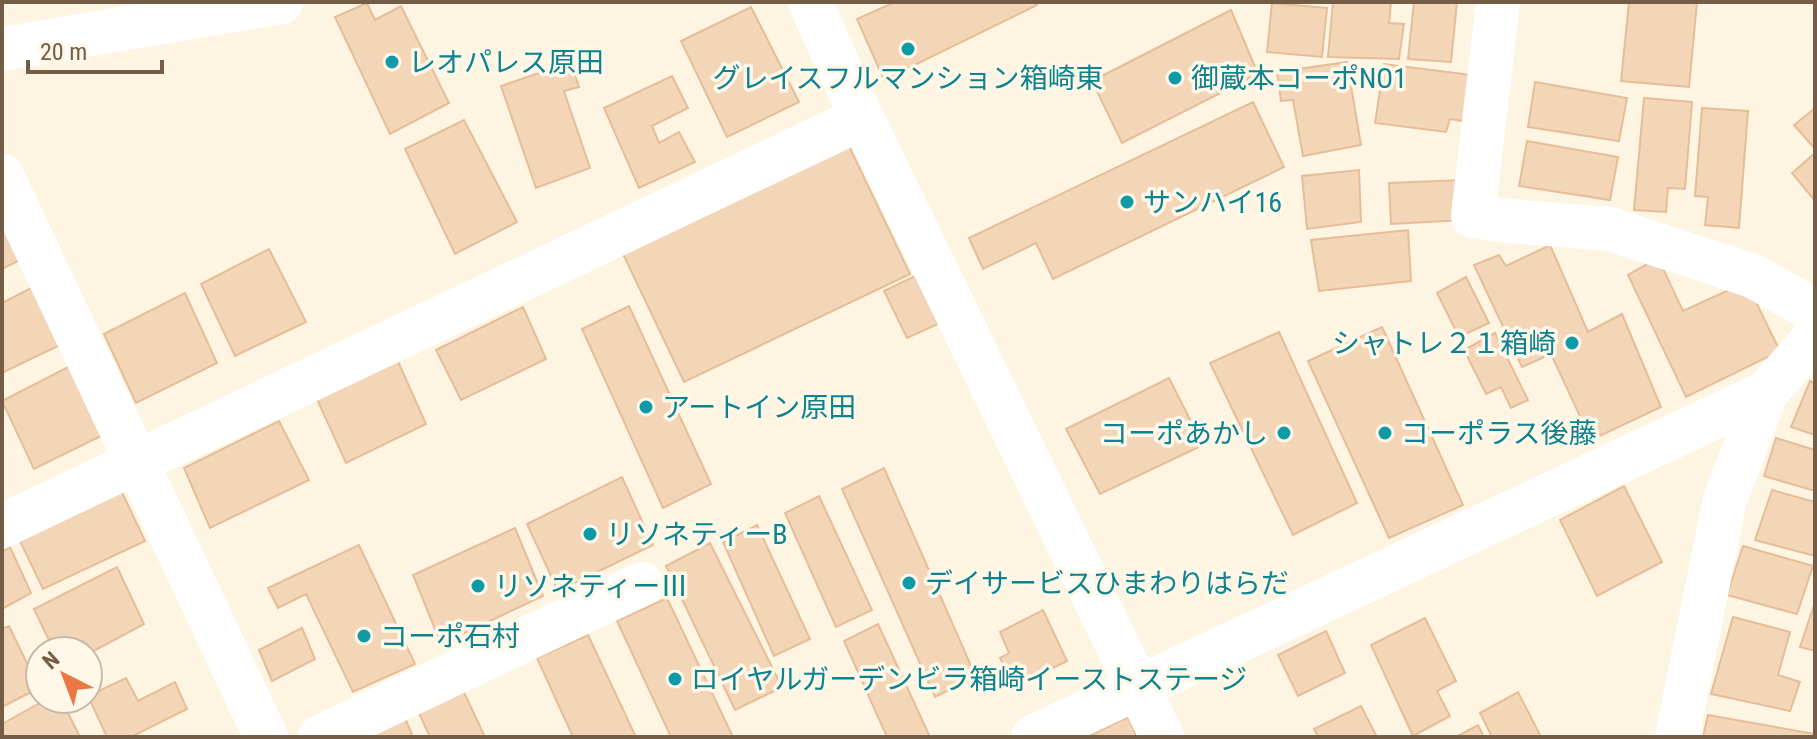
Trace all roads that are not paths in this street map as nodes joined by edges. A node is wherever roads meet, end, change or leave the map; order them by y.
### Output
1 (281, 2) edge
2 (810, 2) edge
3 (1498, 2) edge
4 (2, 49) edge
5 (862, 118) junction
6 (2, 176) edge
7 (1815, 311) edge
8 (1815, 337) edge
9 (1766, 393) junction
10 (136, 461) junction
11 (2, 526) edge
12 (642, 584) dead end
13 (1140, 687) junction
14 (266, 737) edge
15 (320, 737) edge
16 (1033, 737) edge
17 (1162, 737) edge
18 (1677, 737) edge

1 - 4 street
2 - 5 street
3 - 7 street
5 - 10 street
5 - 13 street
6 - 10 street
8 - 9 street
9 - 13 street
9 - 18 street
10 - 11 street
10 - 14 street
12 - 15 street
13 - 16 street
13 - 17 street

